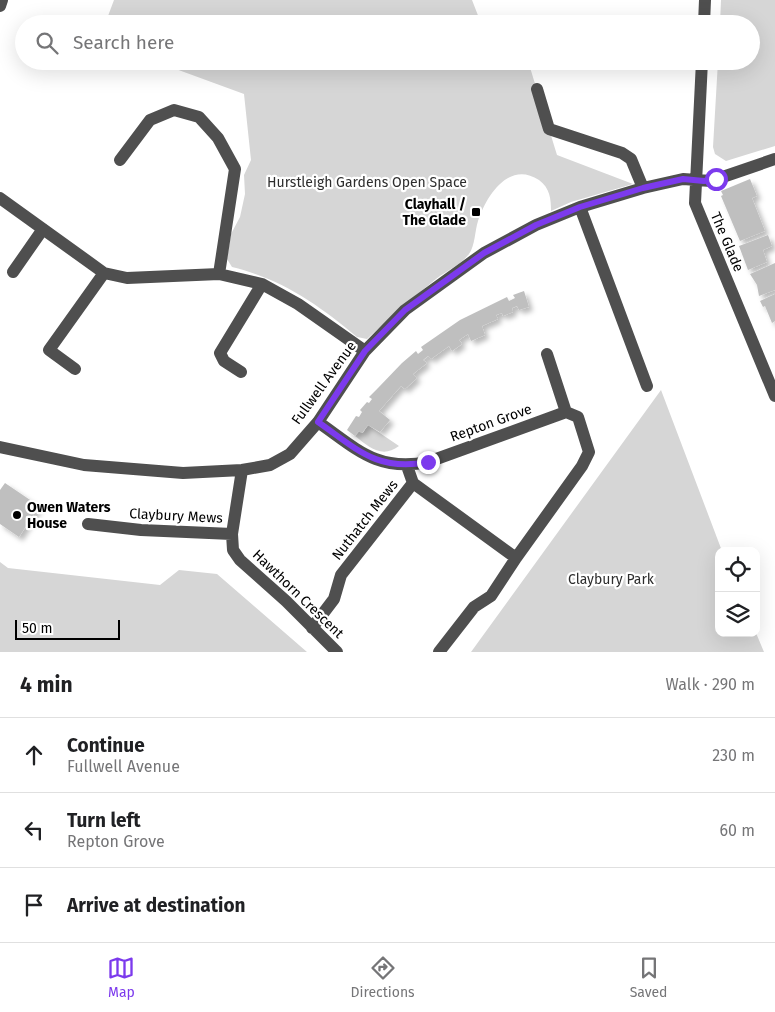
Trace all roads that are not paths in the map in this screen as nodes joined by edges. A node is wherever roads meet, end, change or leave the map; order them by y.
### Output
1 (2, 0) edge
2 (705, 0) edge
3 (0, 6) edge
4 (704, 15) edge
5 (702, 70) edge
6 (537, 89) dead end
7 (775, 159) edge
8 (120, 160) dead end
9 (698, 180) junction
10 (643, 188) junction
11 (0, 198) edge
12 (580, 207) junction
13 (43, 229) junction
14 (13, 272) dead end
15 (104, 273) junction
16 (220, 274) junction
17 (262, 284) junction
18 (365, 351) junction
19 (547, 354) dead end
20 (75, 369) dead end
21 (241, 372) dead end
22 (646, 386) dead end
23 (775, 396) edge
24 (566, 412) junction
25 (318, 422) junction
26 (0, 447) edge
27 (407, 466) junction
28 (242, 470) junction
29 (413, 483) junction
30 (88, 524) dead end
31 (232, 534) junction
32 (516, 558) junction
33 (312, 628) junction
34 (336, 652) edge
35 (439, 652) edge

1 - 3 street
2 - 4 street
5 - 9 street, The Glade
6 - 10 street
7 - 9 street, Fullwell Avenue
8 - 16 street
9 - 10 street, Fullwell Avenue
9 - 23 street, The Glade
10 - 12 street, Fullwell Avenue
11 - 13 street
12 - 18 street, Fullwell Avenue
12 - 22 street
13 - 14 street
13 - 15 street
15 - 16 street
15 - 20 street
16 - 17 street
17 - 18 street
17 - 21 street
18 - 25 street, Fullwell Avenue
19 - 24 street
24 - 27 street, Repton Grove
24 - 32 street
25 - 27 street, Repton Grove
25 - 28 street, Fullwell Avenue
26 - 28 street, Fullwell Avenue
27 - 29 street
28 - 31 street, Hawthorn Crescent
29 - 32 street
29 - 33 street, Nuthatch Mews
30 - 31 street, Claybury Mews
31 - 33 street, Hawthorn Crescent
32 - 35 street
33 - 34 street, Hawthorn Crescent

